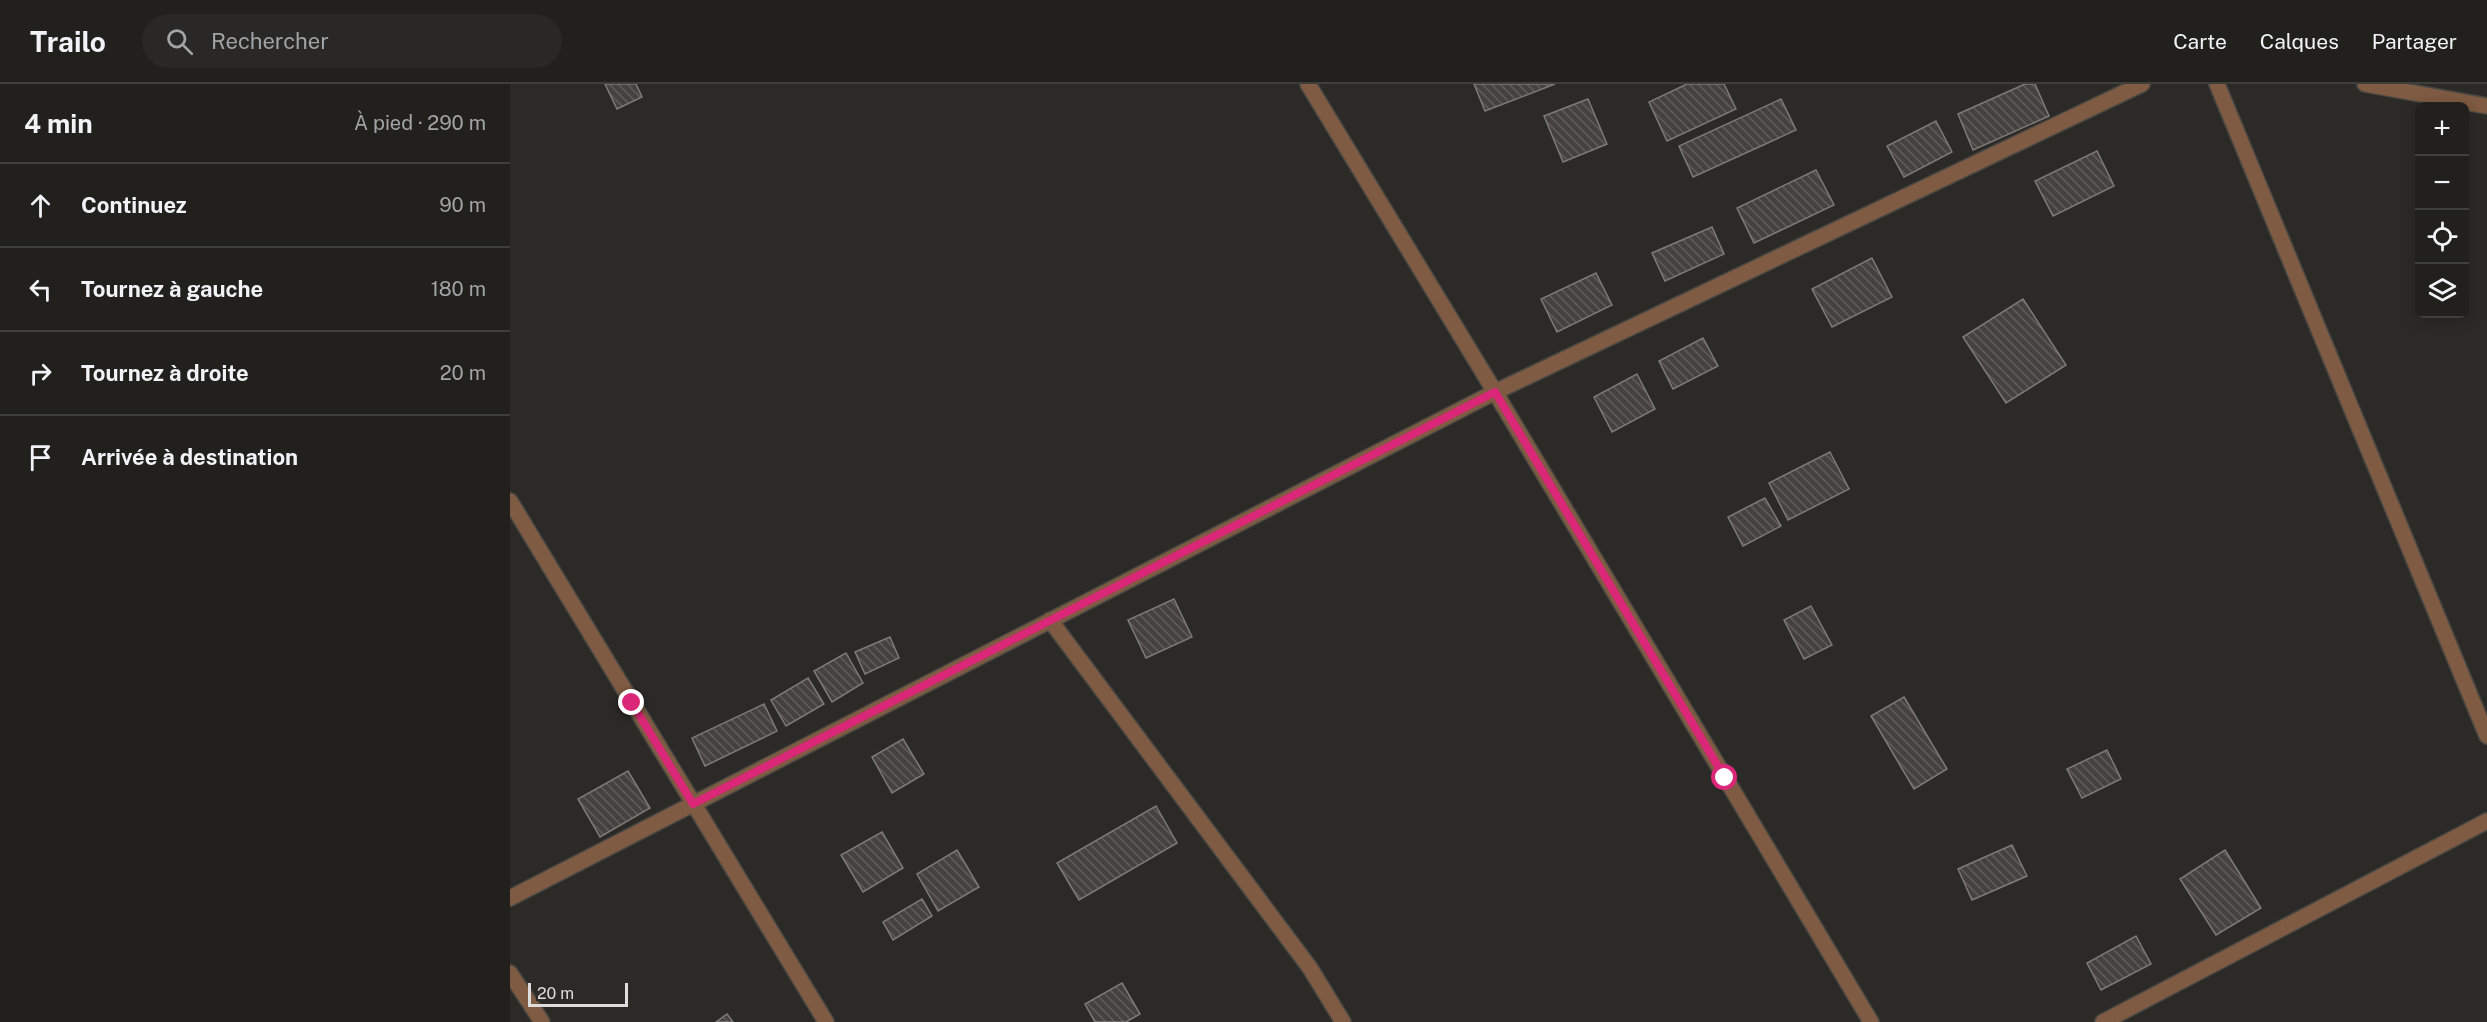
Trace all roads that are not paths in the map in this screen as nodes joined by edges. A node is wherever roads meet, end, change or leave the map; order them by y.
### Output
1 (1308, 84) edge
2 (2142, 84) edge
3 (2217, 84) edge
4 (2365, 84) edge
5 (2487, 106) edge
6 (1495, 392) junction
7 (510, 501) edge
8 (1050, 620) junction
9 (2487, 736) edge
10 (693, 804) junction
11 (2487, 821) edge
12 (510, 898) edge
13 (510, 973) edge
14 (542, 1022) edge
15 (826, 1022) edge
16 (1343, 1022) edge
17 (1871, 1022) edge
18 (2103, 1022) edge

1 - 6 street
2 - 6 street
3 - 9 street
4 - 5 street
6 - 8 street
6 - 17 street
7 - 10 street
8 - 10 street
8 - 16 street
10 - 12 street
10 - 15 street
11 - 18 street
13 - 14 street

